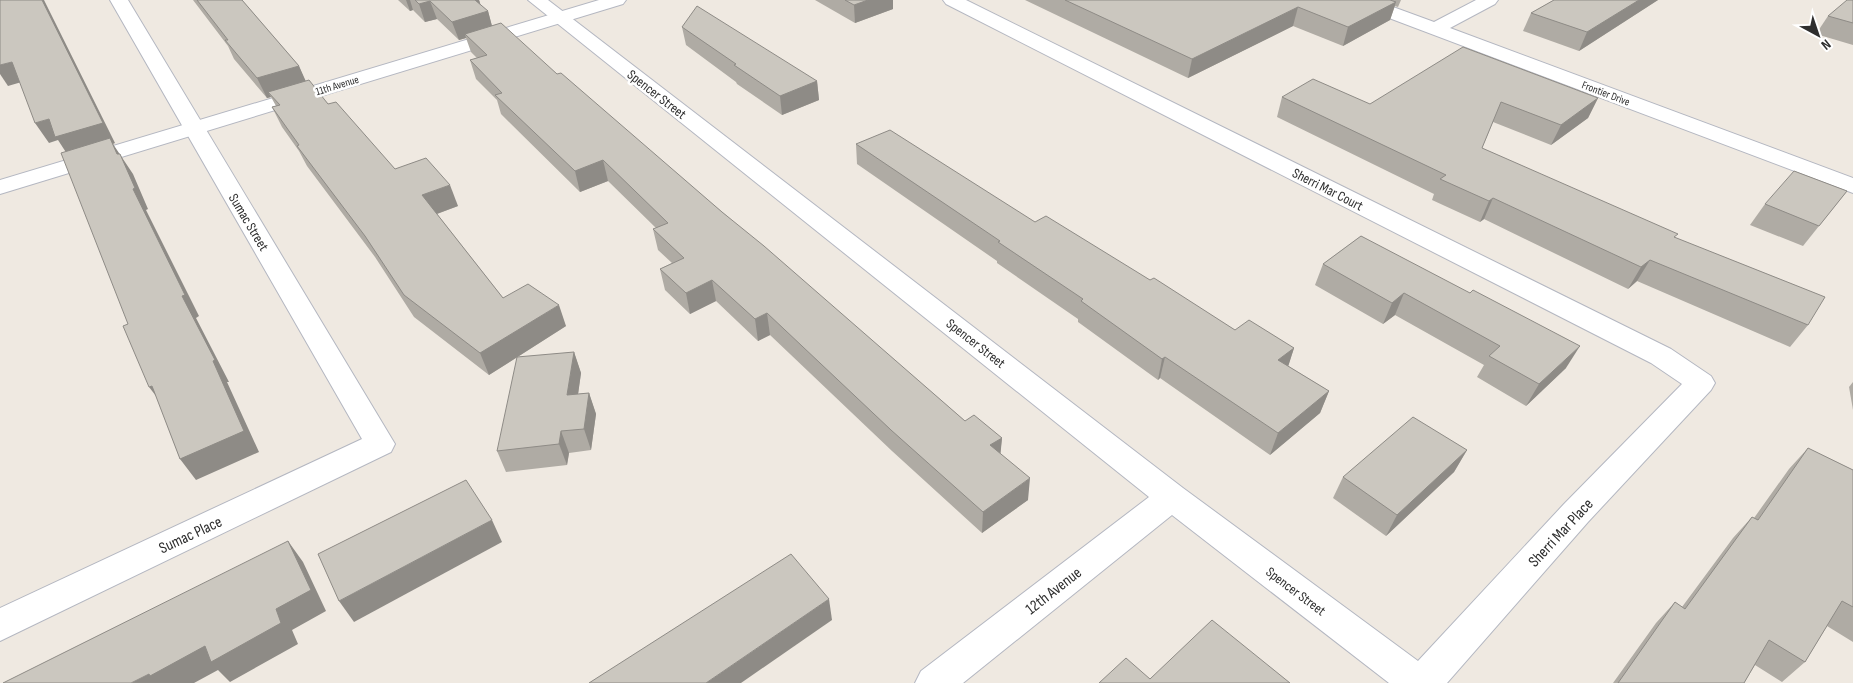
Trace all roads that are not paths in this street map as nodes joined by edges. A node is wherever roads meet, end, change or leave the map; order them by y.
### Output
1 (118, 0) edge
2 (537, 0) edge
3 (617, 0) edge
4 (952, 0) edge
5 (1358, 0) edge
6 (1488, 0) edge
7 (559, 18) junction
8 (1435, 28) junction
9 (194, 128) junction
10 (1853, 186) edge
11 (0, 187) edge
12 (1700, 383) joint
13 (380, 444) joint
14 (1172, 497) junction
15 (0, 625) edge
16 (934, 683) edge
17 (1418, 683) edge
18 (1422, 683) edge

1 - 9 street, Sumac Street
2 - 7 street, Spencer Street
3 - 7 street, 11th Avenue
4 - 12 street, Sherri Mar Court
5 - 8 street, Frontier Drive
6 - 8 street
7 - 9 street, 11th Avenue
7 - 14 street, Spencer Street
8 - 10 street, Frontier Drive
9 - 11 street, 11th Avenue
9 - 13 street, Sumac Street
12 - 18 street, Sherri Mar Place
13 - 15 street, Sumac Place
14 - 16 street, 12th Avenue
14 - 17 street, Spencer Street

